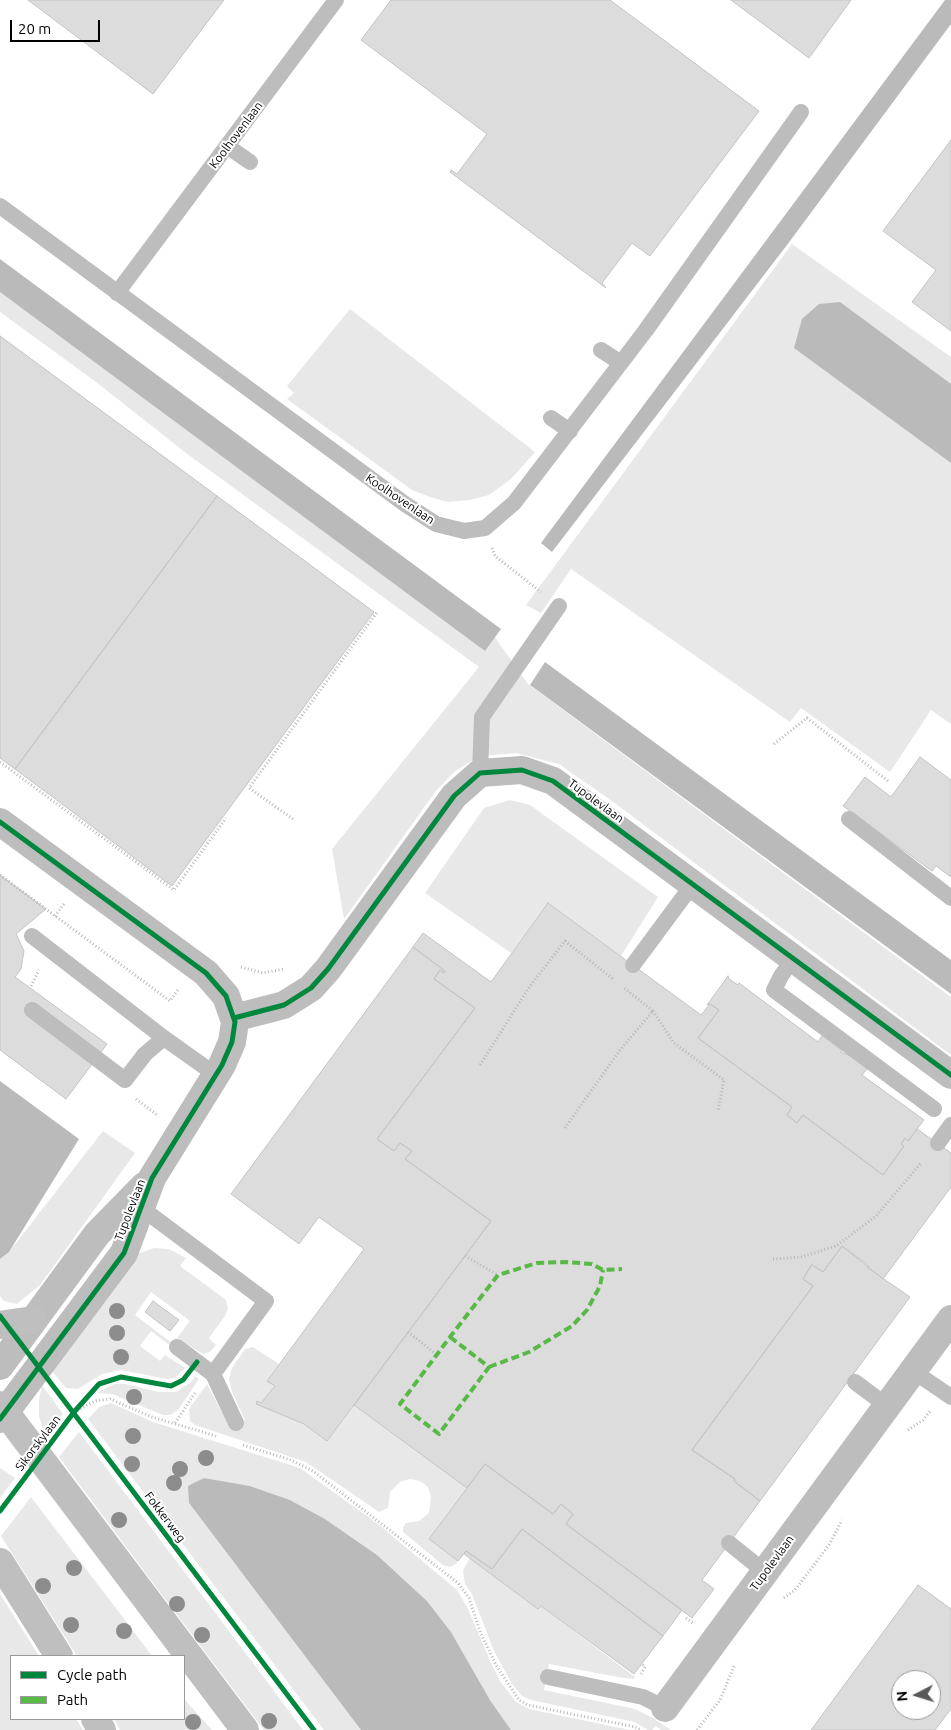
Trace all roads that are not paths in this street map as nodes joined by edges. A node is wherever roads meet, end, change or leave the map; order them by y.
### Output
1 (336, 0) edge
2 (801, 112) dead end
3 (227, 146) junction
4 (250, 162) dead end
5 (0, 206) edge
6 (117, 293) junction
7 (600, 350) dead end
8 (621, 364) junction
9 (552, 418) dead end
10 (570, 430) junction
11 (559, 606) dead end
12 (480, 773) junction
13 (849, 819) dead end
14 (0, 822) edge
15 (693, 884) junction
16 (951, 898) edge
17 (32, 936) dead end
18 (793, 959) junction
19 (633, 966) dead end
20 (32, 1010) dead end
21 (234, 1018) junction
22 (164, 1038) junction
23 (216, 1075) junction
24 (951, 1075) edge
25 (934, 1109) dead end
26 (951, 1126) edge
27 (938, 1143) dead end
28 (136, 1204) junction
29 (951, 1319) edge
30 (33, 1320) junction
31 (0, 1325) edge
32 (177, 1347) dead end
33 (0, 1366) edge
34 (913, 1371) junction
35 (212, 1374) junction
36 (855, 1382) dead end
37 (951, 1397) edge
38 (887, 1406) junction
39 (2, 1412) edge
40 (236, 1423) dead end
41 (729, 1543) dead end
42 (0, 1562) edge
43 (765, 1572) junction
44 (58, 1655) edge
45 (548, 1678) dead end
46 (665, 1708) joint
47 (245, 1730) edge

1 - 3 lane, Koolhovenlaan
2 - 8 lane
3 - 4 lane
3 - 6 lane, Koolhovenlaan
5 - 6 lane, Koolhovenlaan
6 - 10 lane, Koolhovenlaan
7 - 8 lane
8 - 10 lane
9 - 10 lane
11 - 12 lane
12 - 15 street, Tupolevlaan
12 - 21 street
13 - 16 lane
14 - 21 street, Tupolevlaan
15 - 18 street, Tupolevlaan
15 - 19 lane
17 - 22 lane
18 - 24 street, Tupolevlaan
18 - 25 lane
20 - 22 lane
21 - 23 street, Tupolevlaan
22 - 23 lane
23 - 28 street, Tupolevlaan
26 - 27 lane
28 - 30 street, Tupolevlaan
28 - 35 lane, Tupolevlaan
28 - 39 street, Tupolevlaan
29 - 34 street, Tupolevlaan
30 - 31 main road
30 - 33 street, Tupolevlaan
32 - 35 lane
34 - 37 lane
34 - 38 street, Tupolevlaan
35 - 40 lane
36 - 38 lane
38 - 43 street, Tupolevlaan
39 - 47 main road
41 - 43 lane
42 - 44 main road
43 - 46 street, Tupolevlaan
45 - 46 lane, Tupolevlaan

